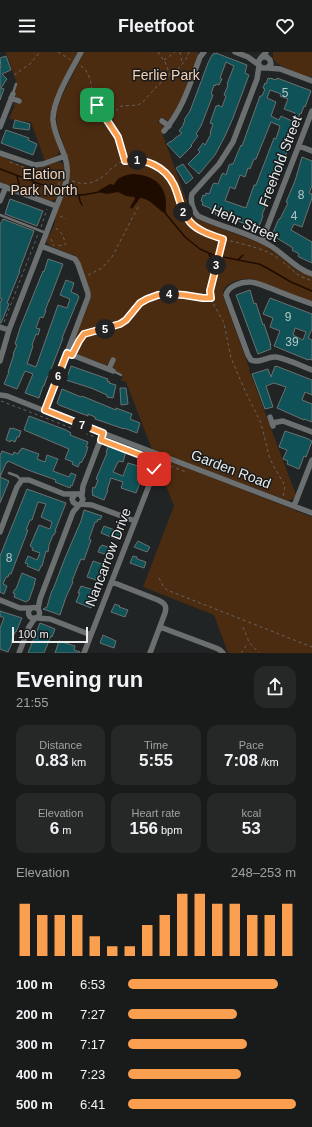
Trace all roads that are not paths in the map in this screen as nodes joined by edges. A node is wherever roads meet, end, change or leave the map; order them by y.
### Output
1 (81, 52) edge
2 (235, 52) edge
3 (270, 52) edge
4 (201, 54) edge
5 (264, 55) edge
6 (248, 57) junction
7 (270, 60) junction
8 (259, 65) junction
9 (267, 68) junction
10 (280, 69) junction
11 (257, 80) junction
12 (312, 81) edge
13 (16, 84) dead end
14 (12, 96) junction
15 (19, 101) dead end
16 (312, 111) edge
17 (162, 121) dead end
18 (310, 123) edge
19 (168, 126) junction
20 (0, 127) edge
21 (164, 131) dead end
22 (299, 146) junction
23 (312, 151) edge
24 (0, 153) edge
25 (65, 156) junction
26 (3, 186) edge
27 (0, 201) edge
28 (56, 206) junction
29 (0, 215) edge
30 (46, 233) junction
31 (262, 241) junction
32 (41, 246) junction
33 (312, 274) edge
34 (312, 304) edge
35 (1, 327) edge
36 (9, 330) junction
37 (69, 354) junction
38 (113, 360) dead end
39 (0, 361) edge
40 (111, 370) junction
41 (312, 370) edge
42 (121, 375) dead end
43 (0, 391) edge
44 (0, 395) edge
45 (7, 396) junction
46 (45, 410) junction
47 (272, 422) dead end
48 (312, 432) edge
49 (103, 433) junction
50 (160, 455) junction
51 (312, 460) edge
52 (9, 472) dead end
53 (22, 480) junction
54 (64, 494) junction
55 (79, 495) junction
56 (73, 501) junction
57 (80, 504) junction
58 (92, 505) junction
59 (294, 506) junction
60 (73, 512) junction
61 (312, 513) edge
62 (135, 521) junction
63 (0, 532) edge
64 (112, 582) junction
65 (0, 600) edge
66 (34, 613) junction
67 (160, 627) junction
68 (92, 635) junction
69 (19, 653) edge
70 (84, 653) edge
71 (150, 653) edge
72 (223, 653) edge

1 - 25 street
2 - 6 street
3 - 7 street
4 - 19 street
5 - 6 street
5 - 7 street
5 - 8 street
6 - 8 street
7 - 9 street
7 - 10 street
8 - 9 street
8 - 11 street, Hehr Street
9 - 10 street
9 - 11 street, Hehr Street
10 - 12 street
11 - 31 street, Hehr Street
13 - 14 lane
14 - 15 street
14 - 20 street
16 - 18 street, Freehold Street
17 - 19 street
18 - 22 street, Freehold Street
19 - 21 street
22 - 23 street
22 - 31 street, Freehold Street
24 - 25 street
25 - 28 street
26 - 27 street
26 - 28 street
28 - 30 street
29 - 30 lane
30 - 32 street
31 - 33 street, Hehr Street
32 - 36 street
32 - 37 street
34 - 41 street
35 - 36 street
36 - 39 street
37 - 40 street
37 - 46 street
38 - 40 street
40 - 42 lane
43 - 45 street, Garden Road
44 - 45 street, Garden Road
45 - 46 street, Garden Road
46 - 49 street, Garden Road
47 - 48 street
49 - 50 street, Garden Road
49 - 55 street
50 - 59 street, Garden Road
50 - 62 street, Nancarrow Drive
51 - 59 street
52 - 53 lane
53 - 54 street
53 - 63 street
54 - 55 street
54 - 56 street
55 - 56 street
55 - 57 street
55 - 58 street
56 - 57 street
56 - 60 street
57 - 58 street
57 - 60 street
58 - 62 street
59 - 61 street, Garden Road
60 - 66 street
62 - 64 street, Nancarrow Drive
64 - 67 street
64 - 68 street, Nancarrow Drive
65 - 66 street
66 - 68 street
66 - 69 street
67 - 71 street
67 - 72 street
68 - 70 street, Nancarrow Drive

